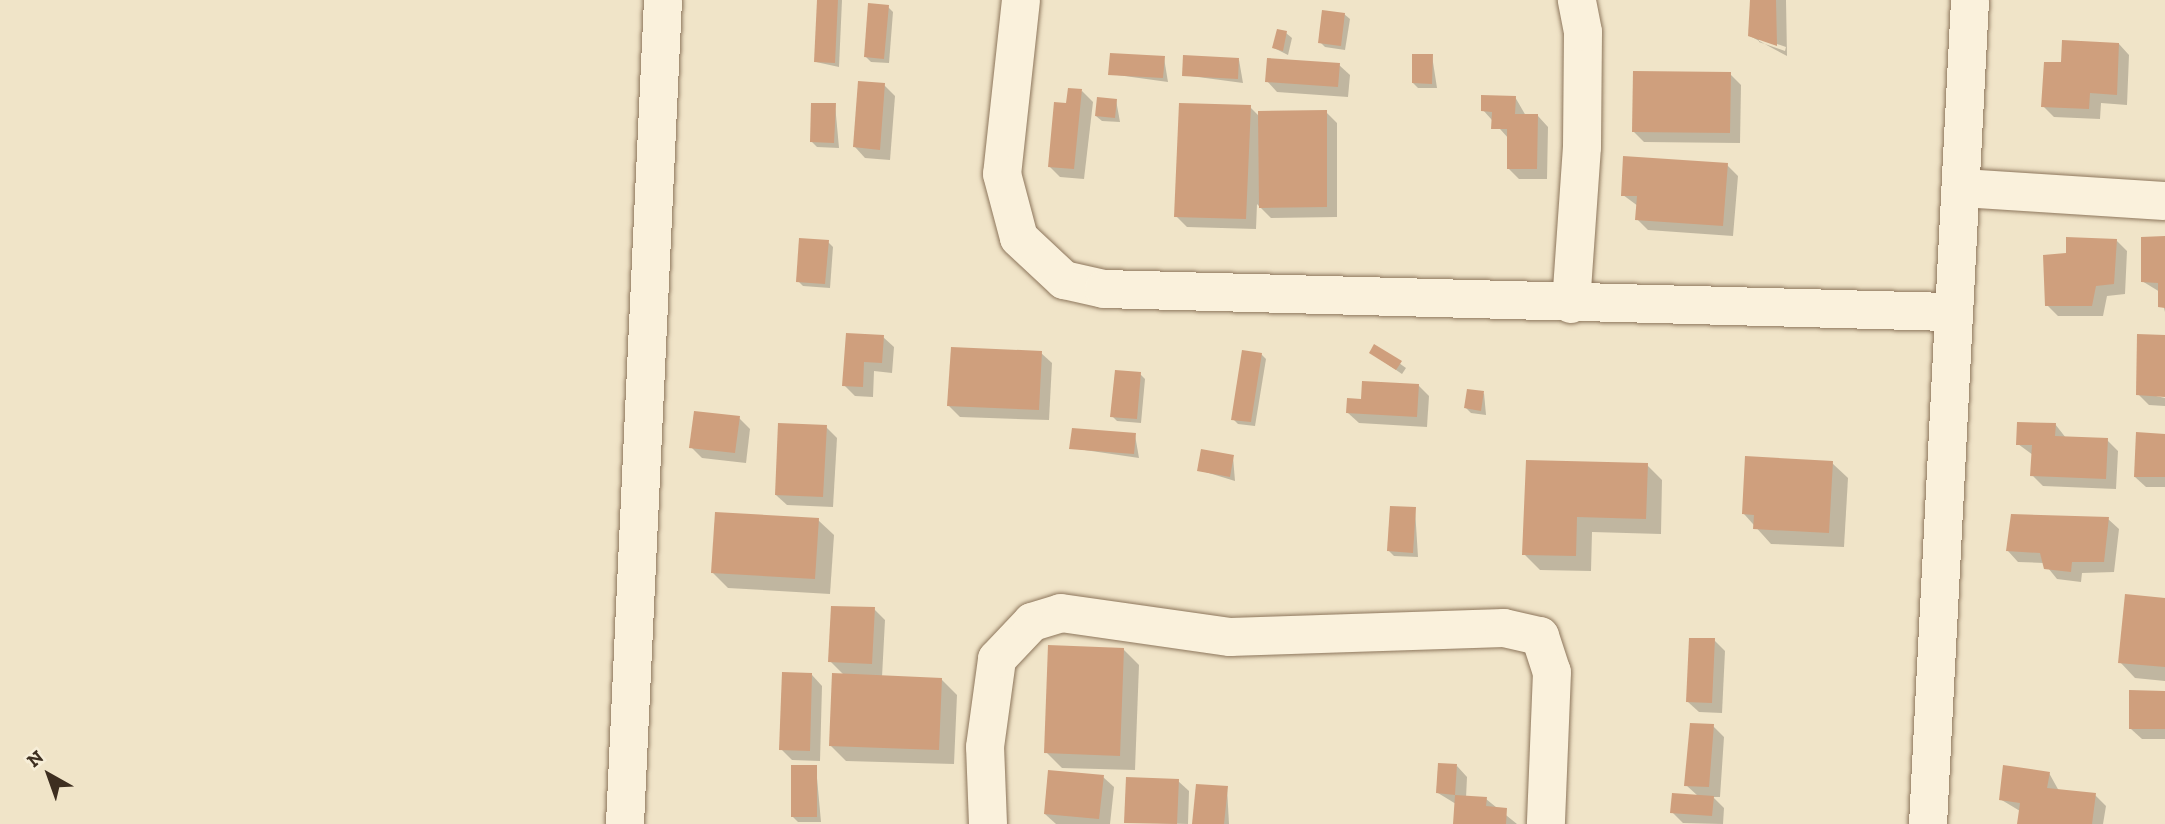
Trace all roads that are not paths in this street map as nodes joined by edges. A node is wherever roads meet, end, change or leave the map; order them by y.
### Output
1 (663, 0) edge
2 (1021, 0) edge
3 (1577, 0) edge
4 (1970, 0) edge
5 (1962, 188) junction
6 (2165, 201) edge
7 (1571, 304) junction
8 (1949, 312) junction
9 (625, 824) edge
10 (988, 824) edge
11 (1546, 824) edge
12 (1928, 824) edge

1 - 9 street
2 - 7 street
3 - 7 street
4 - 5 street
5 - 6 street
5 - 8 street
7 - 8 street
8 - 12 street
10 - 11 street

